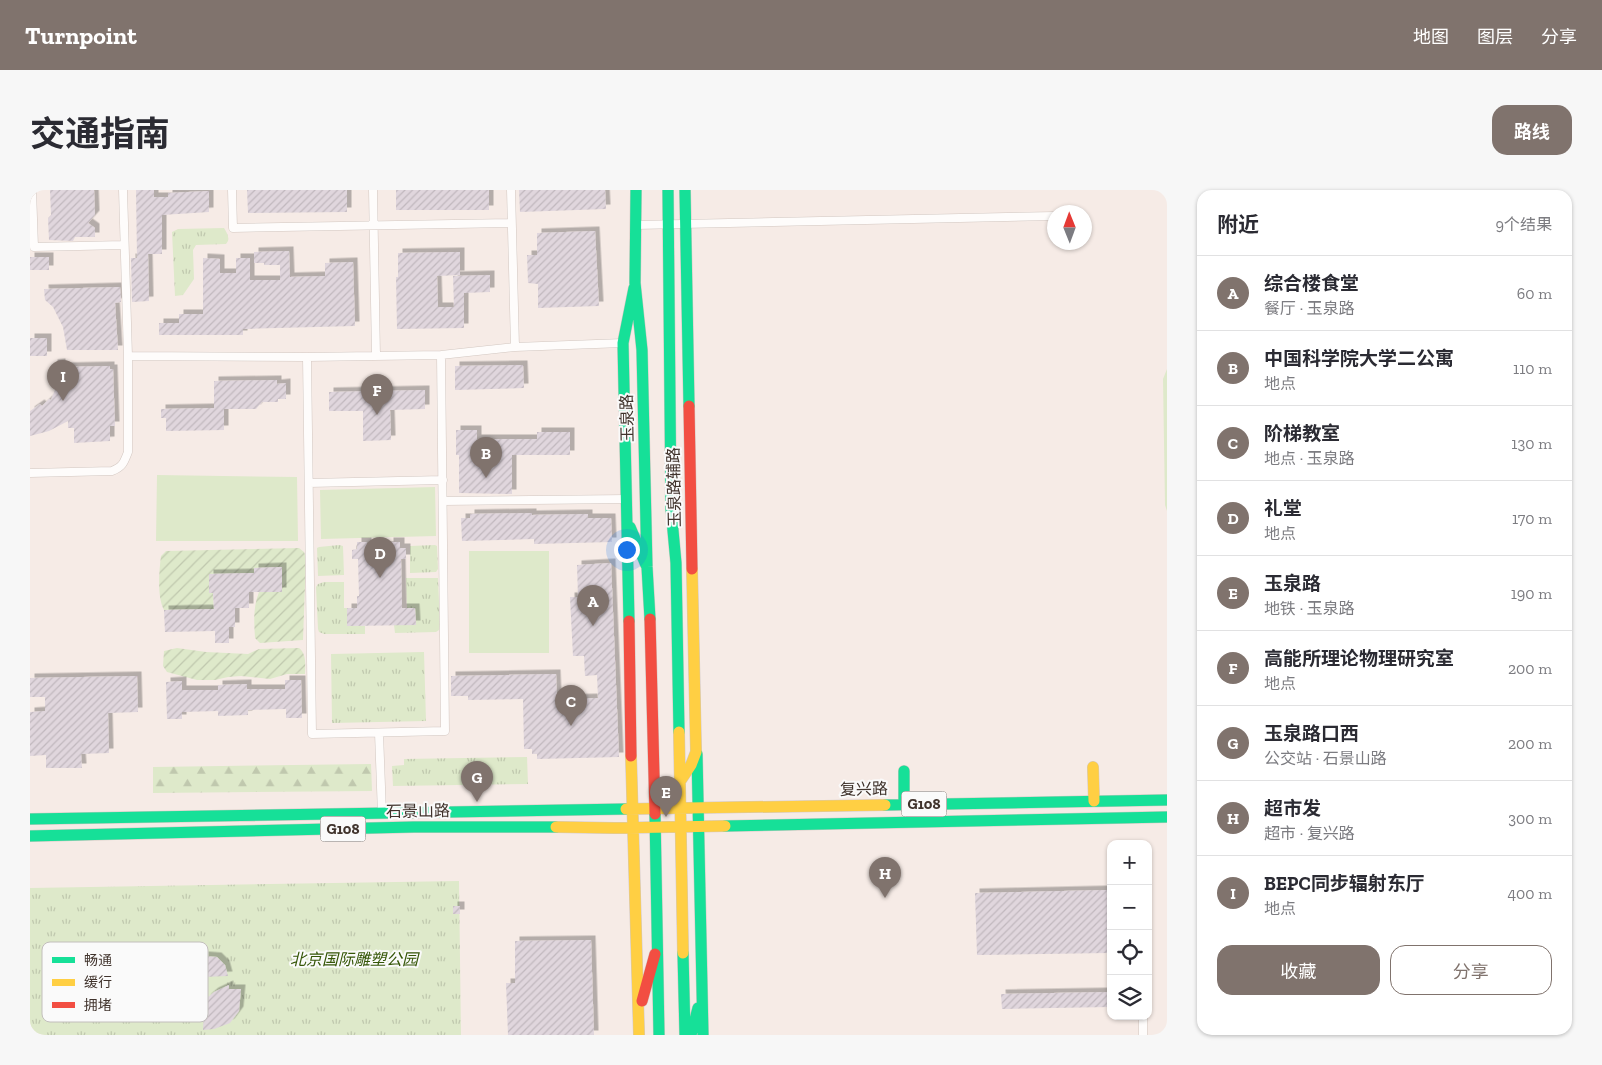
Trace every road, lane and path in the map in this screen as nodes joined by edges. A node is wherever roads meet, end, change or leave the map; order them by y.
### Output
1 (32, 190) edge
2 (123, 190) edge
3 (232, 190) edge
4 (373, 190) edge
5 (511, 190) edge
6 (636, 190) edge
7 (668, 190) edge
8 (685, 190) edge
9 (1047, 216) edge
10 (511, 224) junction
11 (636, 225) junction
12 (668, 225) junction
13 (686, 225) junction
14 (374, 226) junction
15 (124, 245) junction
16 (635, 283) junction
17 (622, 343) junction
18 (516, 347) junction
19 (441, 355) junction
20 (128, 356) junction
21 (376, 356) junction
22 (307, 357) junction
23 (30, 472) edge
24 (443, 480) junction
25 (309, 483) junction
26 (627, 499) junction
27 (443, 501) junction
28 (627, 520) junction
29 (647, 566) junction
30 (379, 733) junction
31 (696, 752) junction
32 (1093, 767) dead end
33 (904, 771) dead end
34 (681, 780) junction
35 (1167, 800) edge
36 (1094, 801) junction
37 (904, 804) junction
38 (681, 808) junction
39 (697, 808) junction
40 (633, 810) junction
41 (655, 810) junction
42 (382, 814) junction
43 (1167, 817) edge
44 (30, 819) edge
45 (682, 827) junction
46 (697, 827) junction
47 (634, 828) junction
48 (656, 828) junction
49 (30, 836) edge
50 (658, 945) junction
51 (702, 992) junction
52 (639, 1014) junction
53 (1143, 1020) edge
54 (639, 1035) edge
55 (659, 1035) edge
56 (685, 1035) edge
57 (691, 1035) edge
58 (703, 1035) edge
59 (1143, 1035) edge

1 - 15 street
2 - 15 street
3 - 14 street
4 - 14 street
5 - 10 street
6 - 11 main road, 玉泉路
7 - 12 main road
8 - 13 main road, 玉泉路辅路
9 - 13 street
10 - 14 street
10 - 18 street
11 - 12 street
11 - 16 main road, 玉泉路
12 - 13 street
12 - 34 main road
13 - 31 main road, 玉泉路辅路
14 - 21 street
15 - 20 street
16 - 17 main road
16 - 29 main road, 玉泉路
17 - 18 street
17 - 26 main road
18 - 19 street
19 - 21 street
19 - 24 street
20 - 22 street
20 - 23 street
21 - 22 street
22 - 25 street
24 - 25 street
24 - 27 street
25 - 30 street
26 - 27 street
26 - 28 main road
27 - 30 street
28 - 29 main road
28 - 40 main road
29 - 41 main road, 玉泉路
30 - 42 street
31 - 34 main road, 玉泉路辅路
31 - 39 main road
32 - 36 main road
33 - 37 main road
34 - 38 main road
35 - 36 main road, 复兴路 / G108
36 - 37 main road, 复兴路 / G108
37 - 39 main road, 复兴路 / G108
38 - 39 main road, 复兴路 / G108
38 - 41 main road, G108
38 - 45 main road
39 - 46 main road
40 - 41 main road, 石景山路 / G108
40 - 42 main road, 石景山路 / G108
40 - 47 main road
41 - 48 main road, 玉泉路
42 - 44 main road, 石景山路 / G108
43 - 46 main road, G108
45 - 46 main road, G108
45 - 48 main road, G108
45 - 56 main road
46 - 51 main road
47 - 48 main road, 石景山路 / G108
47 - 49 main road, 石景山路 / G108
47 - 52 main road
48 - 50 main road, 玉泉路
50 - 52 main road
50 - 55 main road, 玉泉路
51 - 57 main road
51 - 58 main road
52 - 54 main road
53 - 59 street

